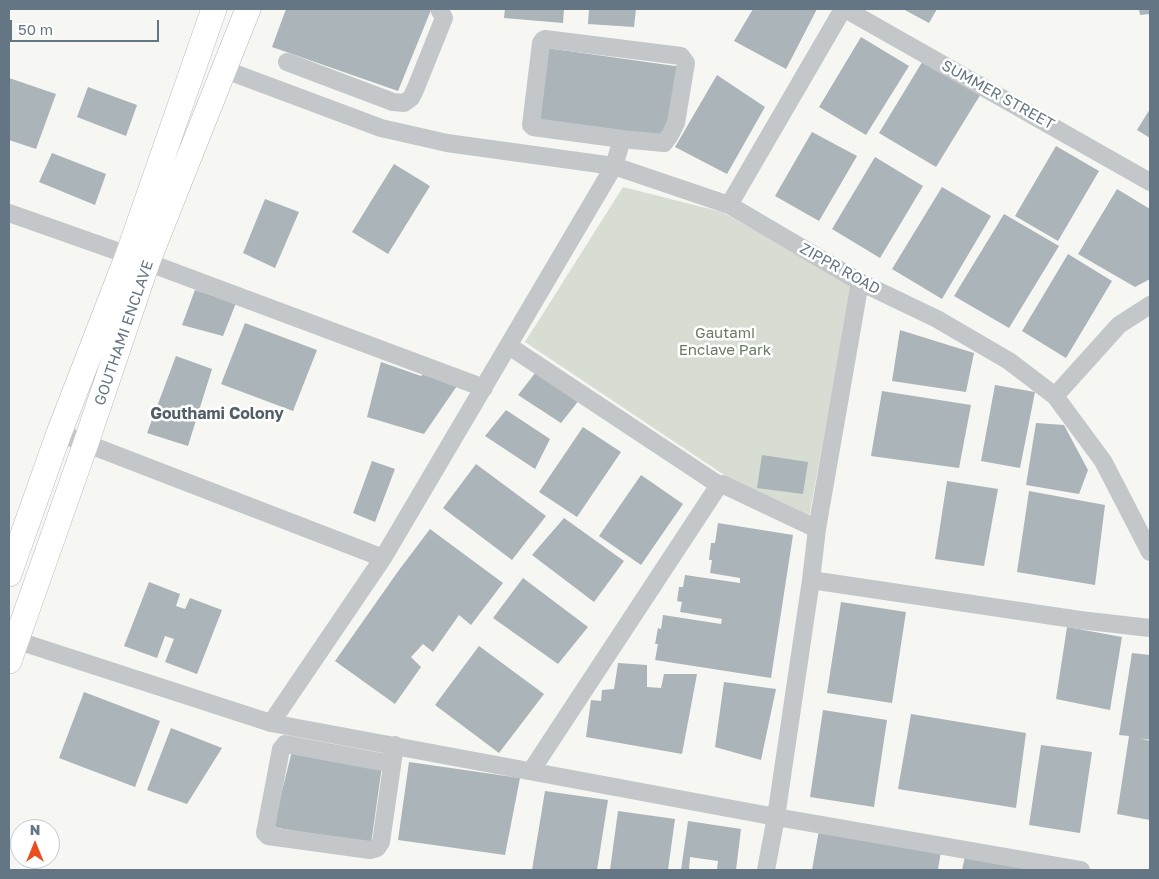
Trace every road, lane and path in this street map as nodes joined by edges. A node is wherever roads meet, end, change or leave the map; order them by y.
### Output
1 (214, 9) edge
2 (248, 9) edge
3 (439, 9) edge
4 (844, 9) edge
5 (287, 62) dead end
6 (224, 69) junction
7 (622, 139) junction
8 (614, 166) junction
9 (1150, 182) edge
10 (729, 204) junction
11 (9, 213) edge
12 (138, 259) junction
13 (860, 282) junction
14 (1150, 305) edge
15 (509, 346) junction
16 (484, 388) junction
17 (1055, 396) junction
18 (59, 433) junction
19 (86, 444) junction
20 (719, 485) junction
21 (817, 529) junction
22 (1150, 552) edge
23 (383, 558) junction
24 (9, 574) edge
25 (812, 580) junction
26 (1150, 628) edge
27 (11, 646) edge
28 (272, 722) junction
29 (395, 745) junction
30 (392, 764) junction
31 (531, 771) junction
32 (776, 817) junction
33 (766, 870) edge
34 (1081, 870) edge

1 - 12 street, GOUTHAMI ENCLAVE
2 - 6 street, GOUTHAMI ENCLAVE
3 - 5 street
4 - 9 street, SUMMER STREET
4 - 10 street
6 - 8 street, ZIPPR ROAD
6 - 12 street, GOUTHAMI ENCLAVE
7 - 7 street
7 - 8 street
8 - 10 street, ZIPPR ROAD
8 - 15 street
10 - 13 street, ZIPPR ROAD
11 - 12 street
12 - 16 street
12 - 18 street, GOUTHAMI ENCLAVE
12 - 19 street, GOUTHAMI ENCLAVE
13 - 17 street, ZIPPR ROAD
13 - 21 street
14 - 17 street
15 - 16 street
15 - 20 street
16 - 23 street
17 - 22 street, ZIPPR ROAD
18 - 19 street
18 - 24 street, GOUTHAMI ENCLAVE
19 - 23 street
19 - 27 street, GOUTHAMI ENCLAVE
20 - 21 street
20 - 31 street
21 - 25 street
23 - 28 street
25 - 26 street
25 - 32 street
27 - 28 street
28 - 29 street
29 - 30 street
29 - 31 street
30 - 30 street
31 - 32 street
32 - 33 street
32 - 34 street

